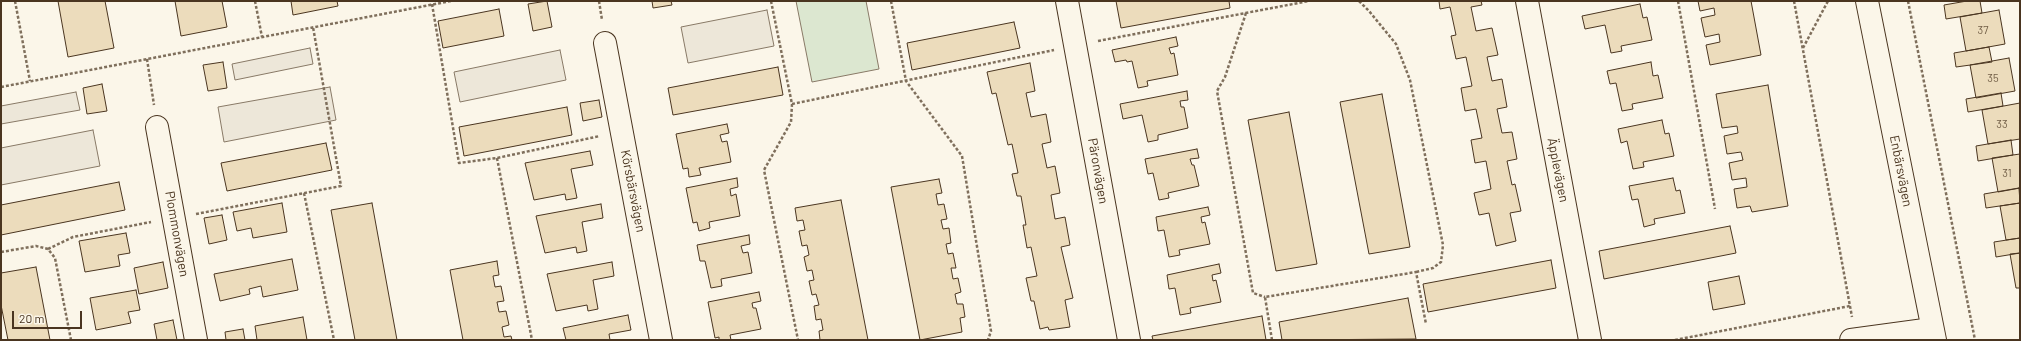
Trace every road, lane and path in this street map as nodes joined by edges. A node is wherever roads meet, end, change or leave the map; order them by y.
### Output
1 (16, 1) edge
2 (255, 1) edge
3 (451, 1) edge
4 (771, 1) edge
5 (891, 1) edge
6 (1067, 1) edge
7 (1309, 1) edge
8 (1359, 1) edge
9 (1527, 1) edge
10 (1678, 1) edge
11 (1794, 1) edge
12 (1828, 1) edge
13 (1867, 1) edge
14 (1908, 1) edge
15 (432, 4) junction
16 (1246, 13) junction
17 (313, 27) junction
18 (262, 37) junction
19 (605, 42) dead end
20 (1075, 46) junction
21 (1802, 48) junction
22 (146, 59) junction
23 (30, 81) junction
24 (906, 81) junction
25 (1, 87) edge
26 (792, 104) junction
27 (157, 127) joint
28 (622, 132) junction
29 (497, 158) junction
30 (304, 192) junction
31 (1715, 209) dead end
32 (174, 218) junction
33 (48, 249) junction
34 (1, 252) edge
35 (1416, 272) junction
36 (1265, 297) junction
37 (1850, 306) junction
38 (1426, 324) dead end
39 (1933, 334) edge
40 (71, 340) edge
41 (196, 340) edge
42 (334, 340) edge
43 (532, 340) edge
44 (661, 340) edge
45 (798, 340) edge
46 (988, 340) edge
47 (1128, 340) edge
48 (1272, 340) edge
49 (1590, 340) edge
50 (1675, 340) edge
51 (1853, 340) edge
52 (1975, 340) edge

1 - 23 path
2 - 18 path
3 - 15 path
4 - 26 path
5 - 24 path
6 - 20 street, Päronvägen
7 - 16 path
8 - 35 path
9 - 49 street, Äpplevägen
10 - 31 path
11 - 21 path
12 - 21 path
13 - 39 street, Enbärsvägen
14 - 52 path
15 - 17 path
15 - 29 path
16 - 20 path
16 - 36 path
17 - 18 path
17 - 30 path
18 - 22 path
19 - 28 street, Körsbärsvägen
20 - 24 path
20 - 47 street, Päronvägen
21 - 37 path
22 - 23 path
22 - 27 path
23 - 25 path
24 - 26 path
24 - 46 path
26 - 45 path
27 - 32 street, Plommonvägen
28 - 29 path
28 - 44 street, Körsbärsvägen
29 - 43 path
30 - 32 path
30 - 42 path
32 - 33 path
32 - 41 street, Plommonvägen
33 - 34 path
33 - 40 path
35 - 36 path
35 - 38 path
36 - 48 path
37 - 50 path
37 - 51 path
39 - 51 street

